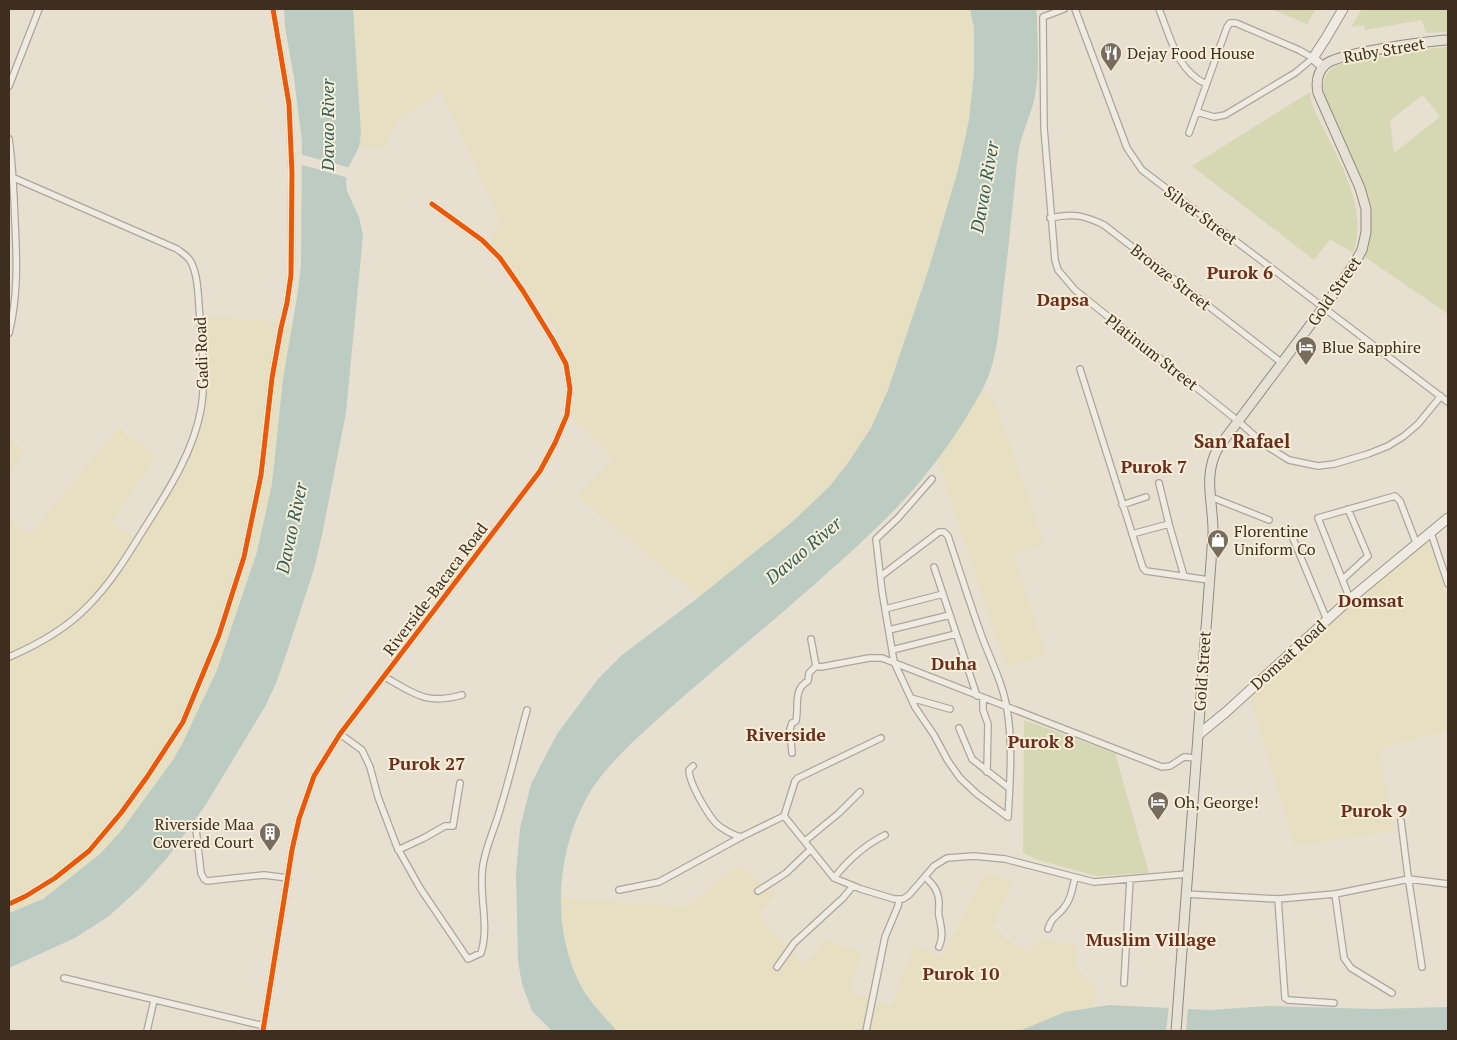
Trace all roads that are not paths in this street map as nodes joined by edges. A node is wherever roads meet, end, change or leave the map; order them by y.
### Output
1 (39, 9) edge
2 (273, 9) edge
3 (1064, 9) edge
4 (1075, 9) edge
5 (1159, 9) edge
6 (1343, 9) edge
7 (1448, 40) edge
8 (1313, 58) junction
9 (1323, 67) junction
10 (1206, 84) junction
11 (9, 86) edge
12 (1197, 112) junction
13 (1189, 133) dead end
14 (9, 139) edge
15 (14, 178) junction
16 (432, 204) dead end
17 (1050, 218) junction
18 (1323, 308) junction
19 (9, 333) edge
20 (1282, 363) junction
21 (1080, 369) dead end
22 (1441, 396) junction
23 (1448, 402) edge
24 (1238, 420) junction
25 (932, 479) dead end
26 (1159, 483) dead end
27 (1146, 497) dead end
28 (1211, 497) junction
29 (1122, 505) junction
30 (1348, 509) junction
31 (1448, 518) edge
32 (1269, 520) dead end
33 (1169, 524) junction
34 (1289, 529) dead end
35 (1431, 533) junction
36 (1132, 534) junction
37 (1417, 545) junction
38 (934, 567) dead end
39 (881, 576) junction
40 (1184, 576) junction
41 (1343, 579) junction
42 (1209, 580) junction
43 (1448, 584) edge
44 (943, 594) junction
45 (1350, 599) junction
46 (885, 608) junction
47 (950, 615) junction
48 (1327, 620) junction
49 (889, 630) junction
50 (956, 634) junction
51 (811, 639) dead end
52 (892, 650) junction
53 (9, 657) edge
54 (894, 662) junction
55 (816, 666) junction
56 (385, 677) junction
57 (462, 694) dead end
58 (980, 697) junction
59 (911, 698) junction
60 (1007, 707) junction
61 (950, 709) dead end
62 (527, 710) dead end
63 (959, 728) dead end
64 (340, 734) junction
65 (1198, 736) junction
66 (881, 738) dead end
67 (792, 753) dead end
68 (1196, 758) junction
69 (693, 766) dead end
70 (987, 772) junction
71 (460, 783) dead end
72 (1008, 788) junction
73 (860, 792) dead end
74 (784, 816) junction
75 (1401, 821) dead end
76 (196, 829) dead end
77 (884, 835) dead end
78 (741, 837) junction
79 (805, 841) junction
80 (811, 849) junction
81 (398, 850) junction
82 (1187, 874) junction
83 (925, 877) junction
84 (288, 878) junction
85 (834, 878) junction
86 (1075, 878) junction
87 (1409, 878) junction
88 (1130, 879) junction
89 (1448, 884) edge
90 (853, 886) junction
91 (619, 890) dead end
92 (758, 891) dead end
93 (1186, 894) junction
94 (1335, 894) junction
95 (1278, 899) junction
96 (898, 900) junction
97 (9, 904) edge
98 (1048, 929) dead end
99 (938, 947) dead end
100 (1422, 967) dead end
101 (777, 968) dead end
102 (64, 978) dead end
103 (1124, 983) dead end
104 (1392, 993) dead end
105 (154, 1000) junction
106 (1334, 1003) dead end
107 (264, 1028) edge
108 (146, 1031) edge
109 (866, 1031) edge
110 (1176, 1031) edge

1 - 11 street
2 - 97 street
3 - 17 street, Platinum Street
4 - 18 street, Silver Street
5 - 10 street
6 - 8 street
7 - 9 main road, Ruby Street
8 - 9 street
8 - 10 street
8 - 12 street
9 - 18 main road, Gold Street
10 - 12 street
12 - 13 street
14 - 15 street
15 - 19 street
15 - 53 street, Gadi Road
16 - 56 street, Riverside-Bacaca Road
17 - 20 street, Bronze Street
17 - 24 street, Platinum Street
18 - 20 main road, Gold Street
18 - 22 street, Silver Street
20 - 24 main road, Gold Street
21 - 29 street
22 - 23 street, Silver Street
22 - 24 street, Platinum Street
24 - 28 main road, Gold Street
25 - 39 street
26 - 33 street
27 - 29 street
28 - 32 street
28 - 42 main road, Gold Street
29 - 36 street
30 - 37 street
30 - 41 street
30 - 41 street
31 - 35 street, Domsat Road
33 - 36 street
33 - 40 street
34 - 48 street
35 - 37 street, Domsat Road
35 - 43 street
36 - 40 street
37 - 45 street, Domsat Road
38 - 44 street
39 - 46 street
39 - 60 street
40 - 42 street
41 - 45 street
42 - 65 main road, Gold Street
44 - 46 street
44 - 47 street
45 - 48 street, Domsat Road
46 - 49 street
47 - 49 street
47 - 50 street
48 - 65 street, Domsat Road
49 - 52 street
50 - 52 street
50 - 58 street
51 - 55 street
52 - 54 street
54 - 55 street
54 - 58 street
54 - 59 street
55 - 67 street
56 - 57 street
56 - 64 street, Riverside-Bacaca Road
58 - 60 street
58 - 70 street
59 - 61 street
59 - 72 street
60 - 68 street
60 - 72 street
62 - 81 street
63 - 70 street
64 - 81 street
64 - 84 street, Riverside-Bacaca Road
65 - 68 main road, Gold Street
66 - 74 street
68 - 82 main road, Gold Street
69 - 78 street
70 - 72 street
71 - 81 street
73 - 79 street
74 - 78 street
74 - 79 street
75 - 87 street
76 - 84 street
77 - 85 street
78 - 91 street
79 - 80 street
80 - 85 street
80 - 92 street
82 - 88 street
82 - 93 main road, Gold Street
83 - 86 street
83 - 96 street
83 - 99 street
84 - 107 street, Riverside-Bacaca Road
85 - 90 street
86 - 88 street
86 - 98 street
87 - 89 street
87 - 94 street
87 - 100 street
88 - 103 street
90 - 96 street
90 - 101 street
93 - 95 street
93 - 110 main road, Gold Street
94 - 95 street
94 - 104 street
95 - 106 street
96 - 109 street
102 - 105 street
105 - 107 street
105 - 108 street

